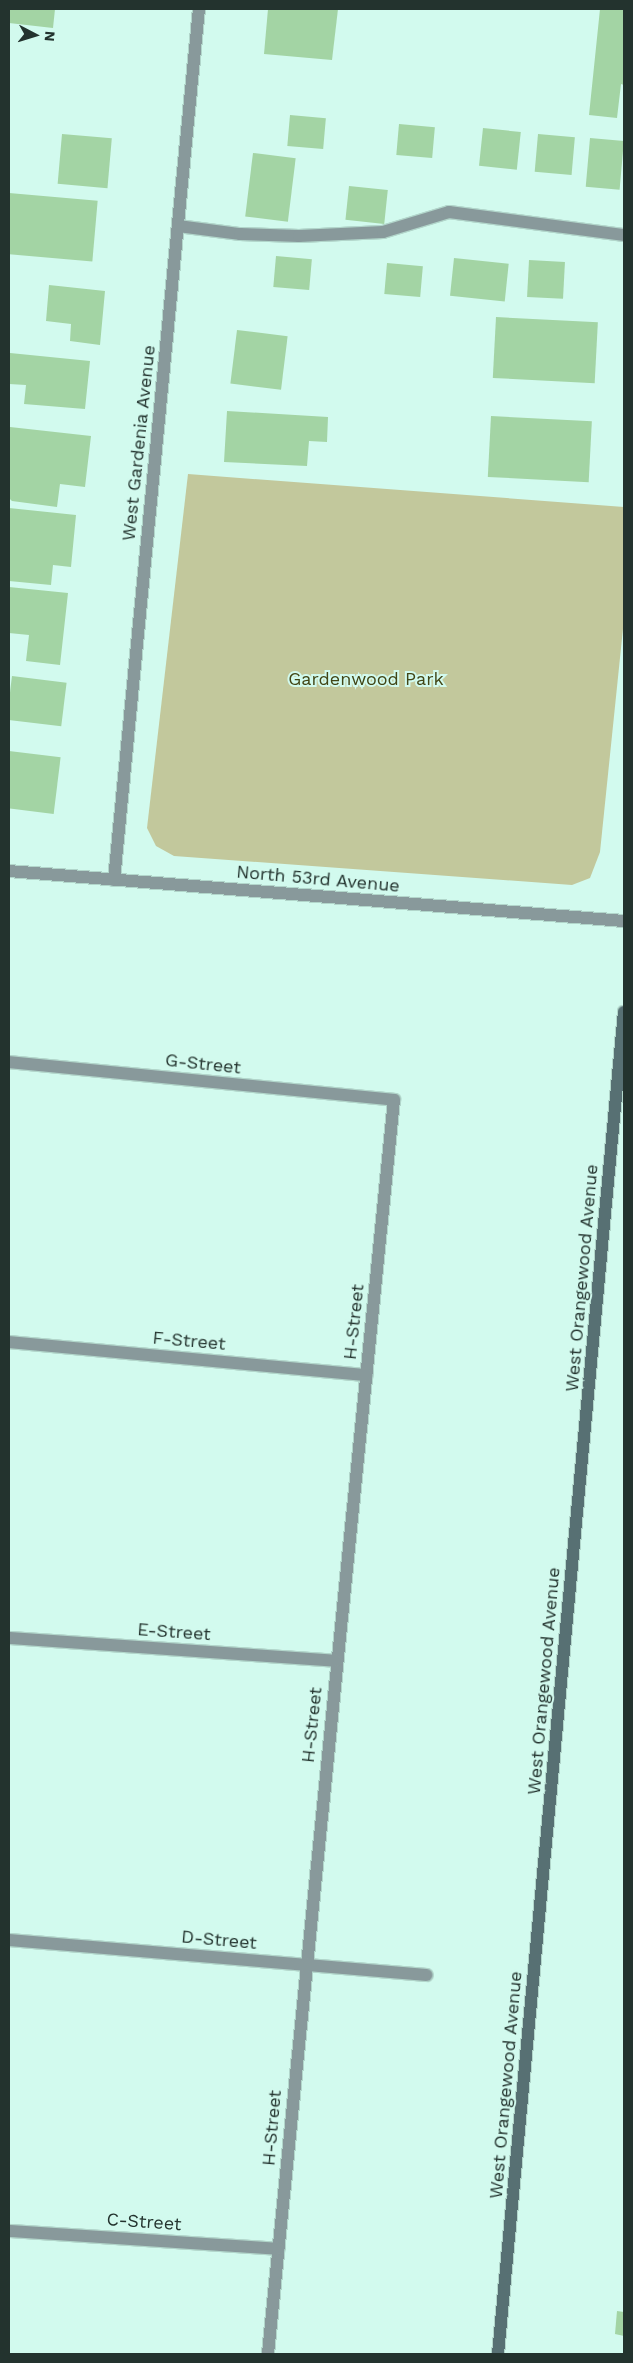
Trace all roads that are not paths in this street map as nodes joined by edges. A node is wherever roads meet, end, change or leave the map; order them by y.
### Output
1 (199, 9) edge
2 (178, 226) junction
3 (624, 235) edge
4 (9, 871) edge
5 (114, 880) junction
6 (624, 921) edge
7 (624, 1012) edge
8 (9, 1062) edge
9 (394, 1100) joint
10 (9, 1342) edge
11 (366, 1376) junction
12 (9, 1638) edge
13 (336, 1662) junction
14 (9, 1940) edge
15 (305, 1964) junction
16 (427, 1975) dead end
17 (9, 2231) edge
18 (278, 2249) junction
19 (268, 2354) edge
20 (498, 2354) edge

1 - 2 street, West Gardenia Avenue
2 - 3 street
2 - 5 street, West Gardenia Avenue
4 - 5 street, North 53rd Avenue
5 - 6 street, North 53rd Avenue
7 - 20 street, West Orangewood Avenue
8 - 9 street, G-Street
9 - 11 street, H-Street
10 - 11 street, F-Street
11 - 13 street, H-Street
12 - 13 street, E-Street
13 - 15 street, H-Street
14 - 15 street, D-Street
15 - 16 street, D-Street
15 - 18 street, H-Street
17 - 18 street, C-Street
18 - 19 street, H-Street

